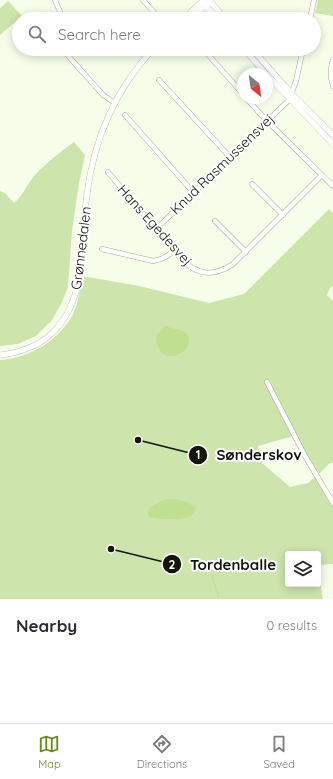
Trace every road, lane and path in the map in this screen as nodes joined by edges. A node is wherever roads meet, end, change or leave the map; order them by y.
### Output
1 (55, 0) edge
2 (143, 0) edge
3 (314, 0) edge
4 (205, 2) edge
5 (60, 12) edge
6 (154, 12) edge
7 (192, 12) edge
8 (196, 12) edge
9 (213, 12) edge
10 (217, 12) edge
11 (311, 12) edge
12 (68, 56) edge
13 (147, 56) edge
14 (209, 56) edge
15 (250, 56) edge
16 (258, 56) edge
17 (301, 56) edge
18 (333, 60) edge
19 (260, 68) edge
20 (159, 80) dead end
21 (273, 83) edge
22 (333, 86) edge
23 (237, 87) edge
24 (291, 93) junction
25 (289, 100) junction
26 (114, 103) junction
27 (251, 104) edge
28 (125, 115) dead end
29 (266, 120) junction
30 (333, 136) edge
31 (333, 144) edge
32 (229, 156) junction
33 (108, 172) dead end
34 (322, 175) junction
35 (252, 184) dead end
36 (333, 186) edge
37 (193, 192) junction
38 (282, 215) junction
39 (215, 221) dead end
40 (156, 229) junction
41 (102, 249) dead end
42 (174, 250) junction
43 (246, 252) junction
44 (0, 356) edge
45 (267, 382) dead end
46 (333, 503) edge

1 - 5 street
2 - 6 street
3 - 11 street
4 - 7 street
4 - 8 street
4 - 9 street
4 - 10 street
12 - 26 street
13 - 26 street, Grønnedalen
14 - 23 street
15 - 19 street
16 - 24 street
17 - 24 street
18 - 22 street
20 - 32 street
21 - 25 street
24 - 25 street
24 - 30 street
25 - 29 street, Knud Rasmussensvej
25 - 31 street
26 - 44 street, Grønnedalen
27 - 29 street
28 - 37 street
29 - 32 street, Knud Rasmussensvej
29 - 34 street
32 - 37 street, Knud Rasmussensvej
33 - 40 street, Hans Egedesvej
34 - 36 street
34 - 38 street, Hans Egedesvej
35 - 38 street
37 - 40 street, Knud Rasmussensvej
38 - 43 street, Hans Egedesvej
39 - 43 street
40 - 42 street, Hans Egedesvej
41 - 42 street
42 - 43 street, Hans Egedesvej
45 - 46 street

